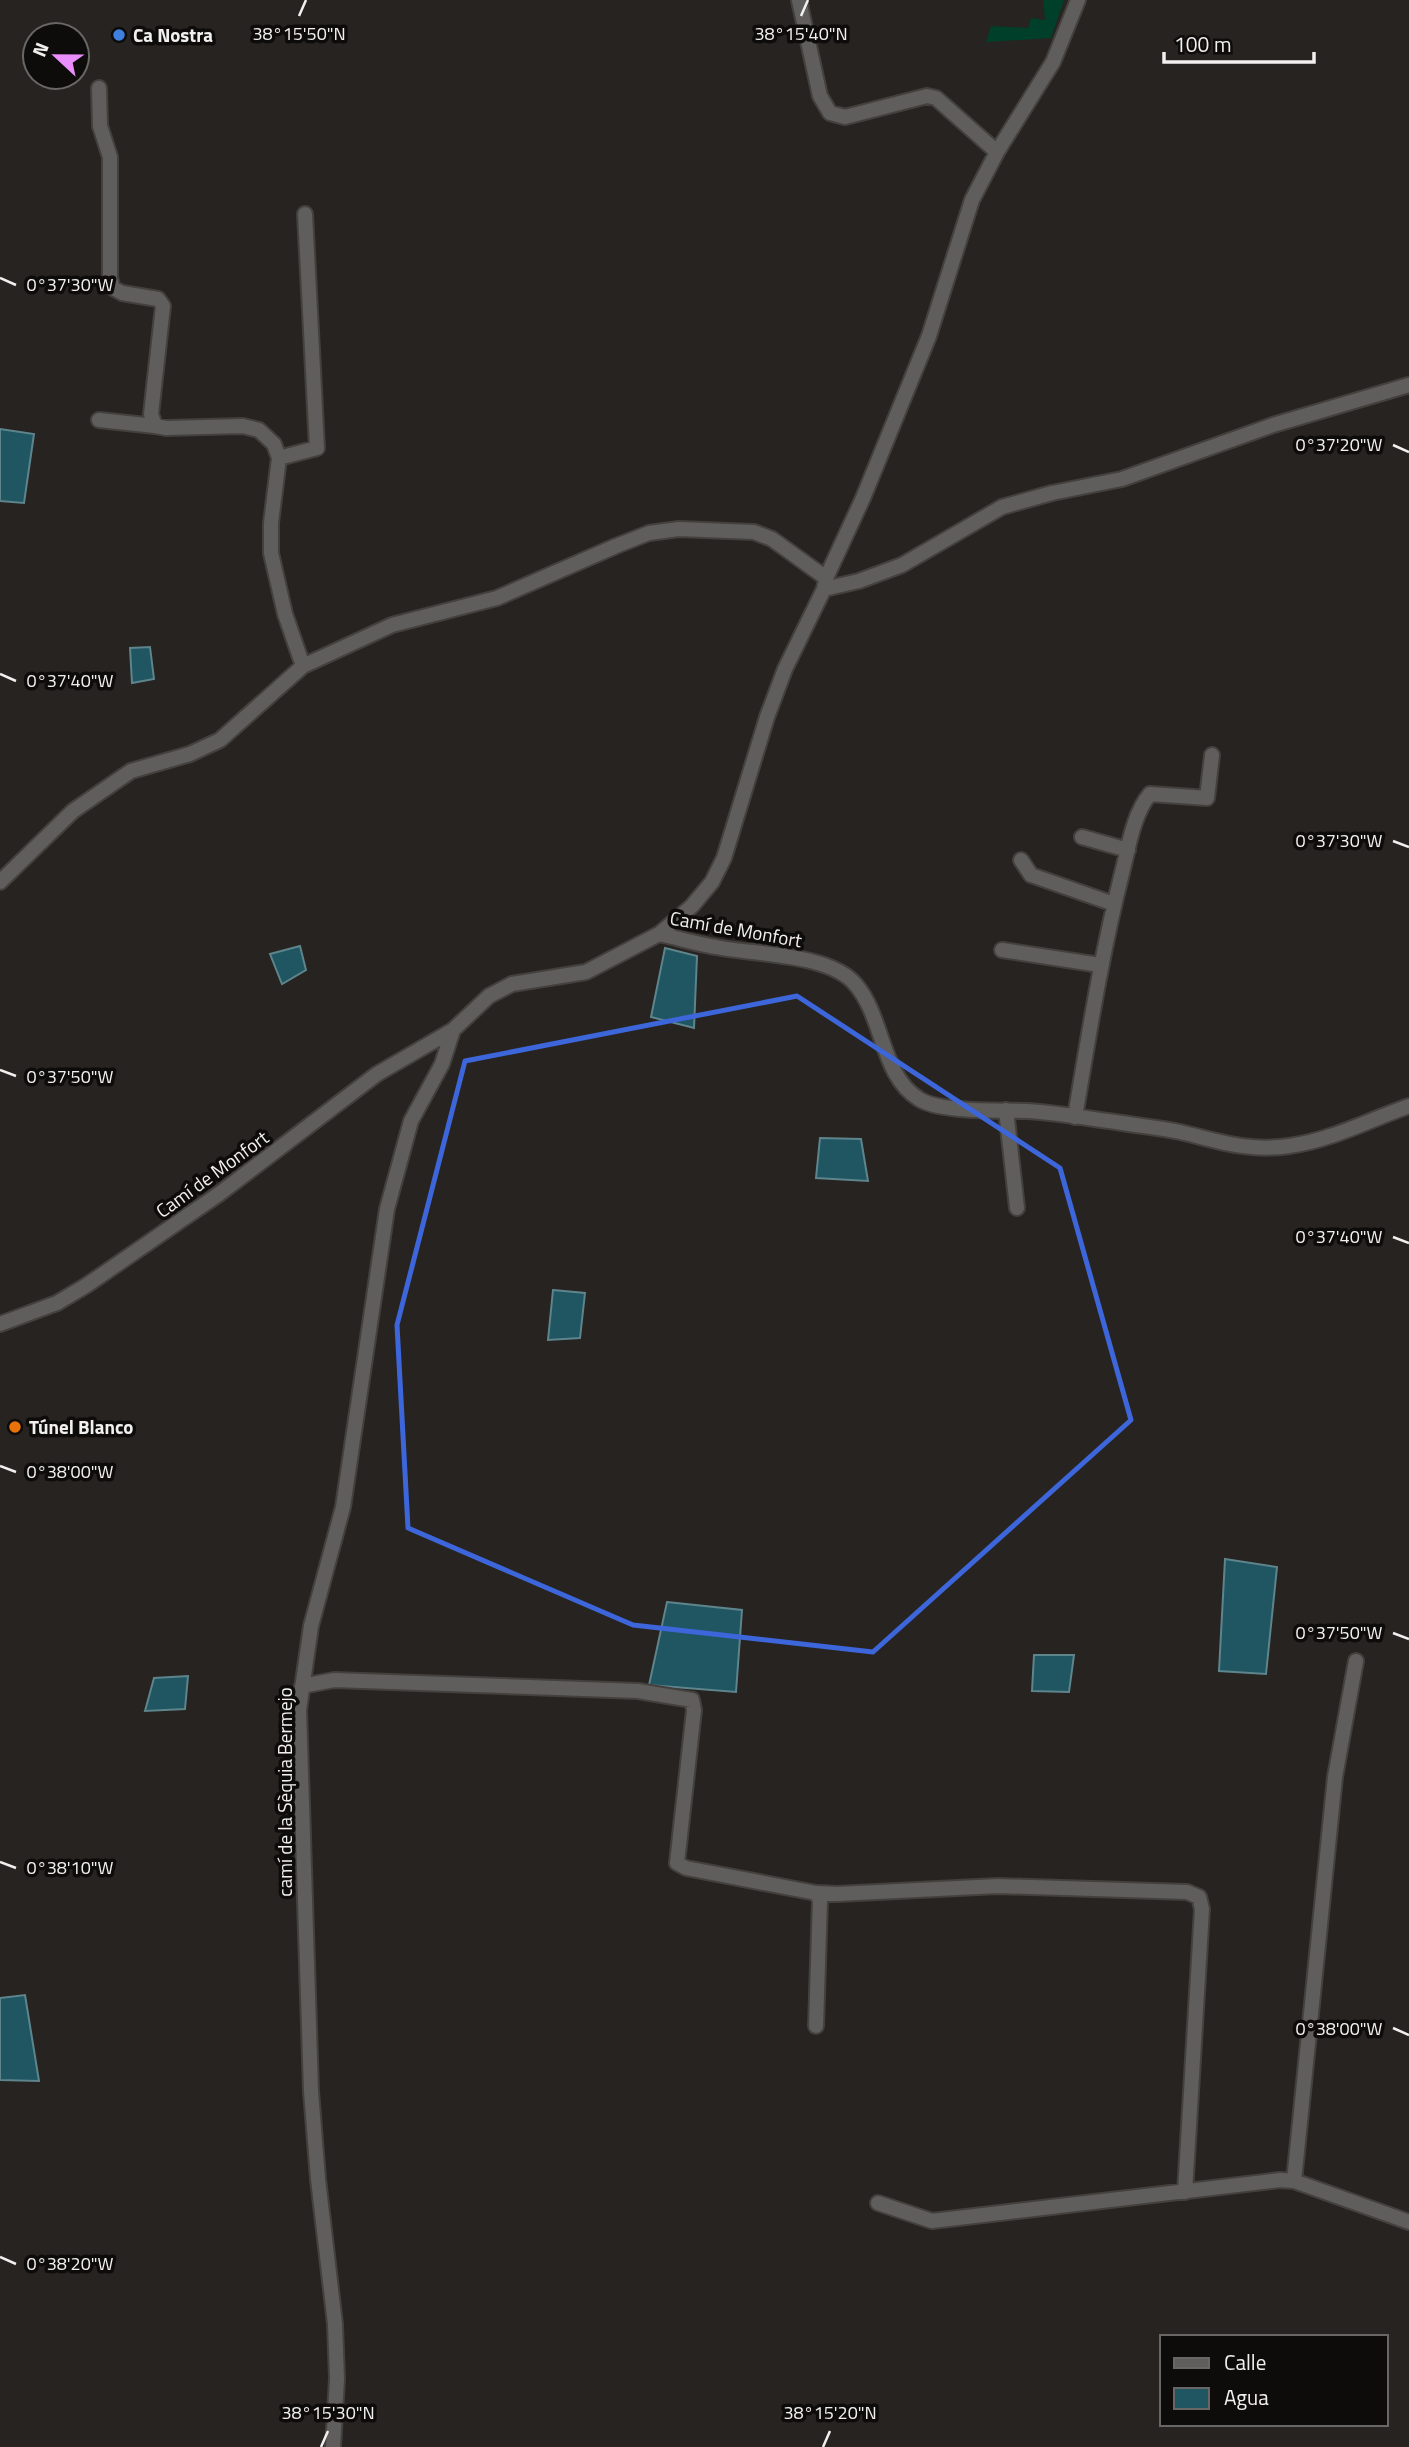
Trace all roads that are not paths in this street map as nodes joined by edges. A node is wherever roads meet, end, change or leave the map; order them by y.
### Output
1 (799, 0) edge
2 (1077, 0) edge
3 (100, 88) dead end
4 (997, 152) junction
5 (305, 214) dead end
6 (1409, 385) edge
7 (99, 420) dead end
8 (155, 426) junction
9 (279, 458) junction
10 (825, 584) junction
11 (303, 666) junction
12 (1212, 755) dead end
13 (1082, 837) dead end
14 (1128, 850) junction
15 (1021, 860) dead end
16 (0, 883) edge
17 (1114, 904) junction
18 (659, 934) junction
19 (1002, 950) dead end
20 (1100, 965) junction
21 (453, 1030) junction
22 (1409, 1106) edge
23 (1006, 1110) junction
24 (1075, 1117) junction
25 (1017, 1208) dead end
26 (0, 1324) edge
27 (1356, 1661) dead end
28 (302, 1686) junction
29 (816, 1893) junction
30 (816, 2026) dead end
31 (1294, 2181) junction
32 (1185, 2192) junction
33 (878, 2203) dead end
34 (1409, 2222) edge
35 (333, 2447) edge

1 - 4 street
2 - 4 street
3 - 8 street
4 - 10 street
5 - 9 street
6 - 10 street
7 - 8 street
8 - 9 street
9 - 11 street
10 - 11 street
10 - 18 street
11 - 16 street
12 - 14 street
13 - 14 street
14 - 17 street
15 - 17 street
17 - 20 street
18 - 21 street, Camí de Monfort
18 - 23 street, Camí de Monfort
19 - 20 street
20 - 24 street
21 - 26 street, Camí de Monfort
21 - 28 street, camí de la Sèquia Bermejo
22 - 24 street, Camí de Monfort
23 - 24 street, Camí de Monfort
23 - 25 street
27 - 31 street
28 - 29 street
28 - 35 street, camí de la Sèquia Bermejo
29 - 30 street
29 - 32 street
31 - 32 street
31 - 34 street
32 - 33 street

